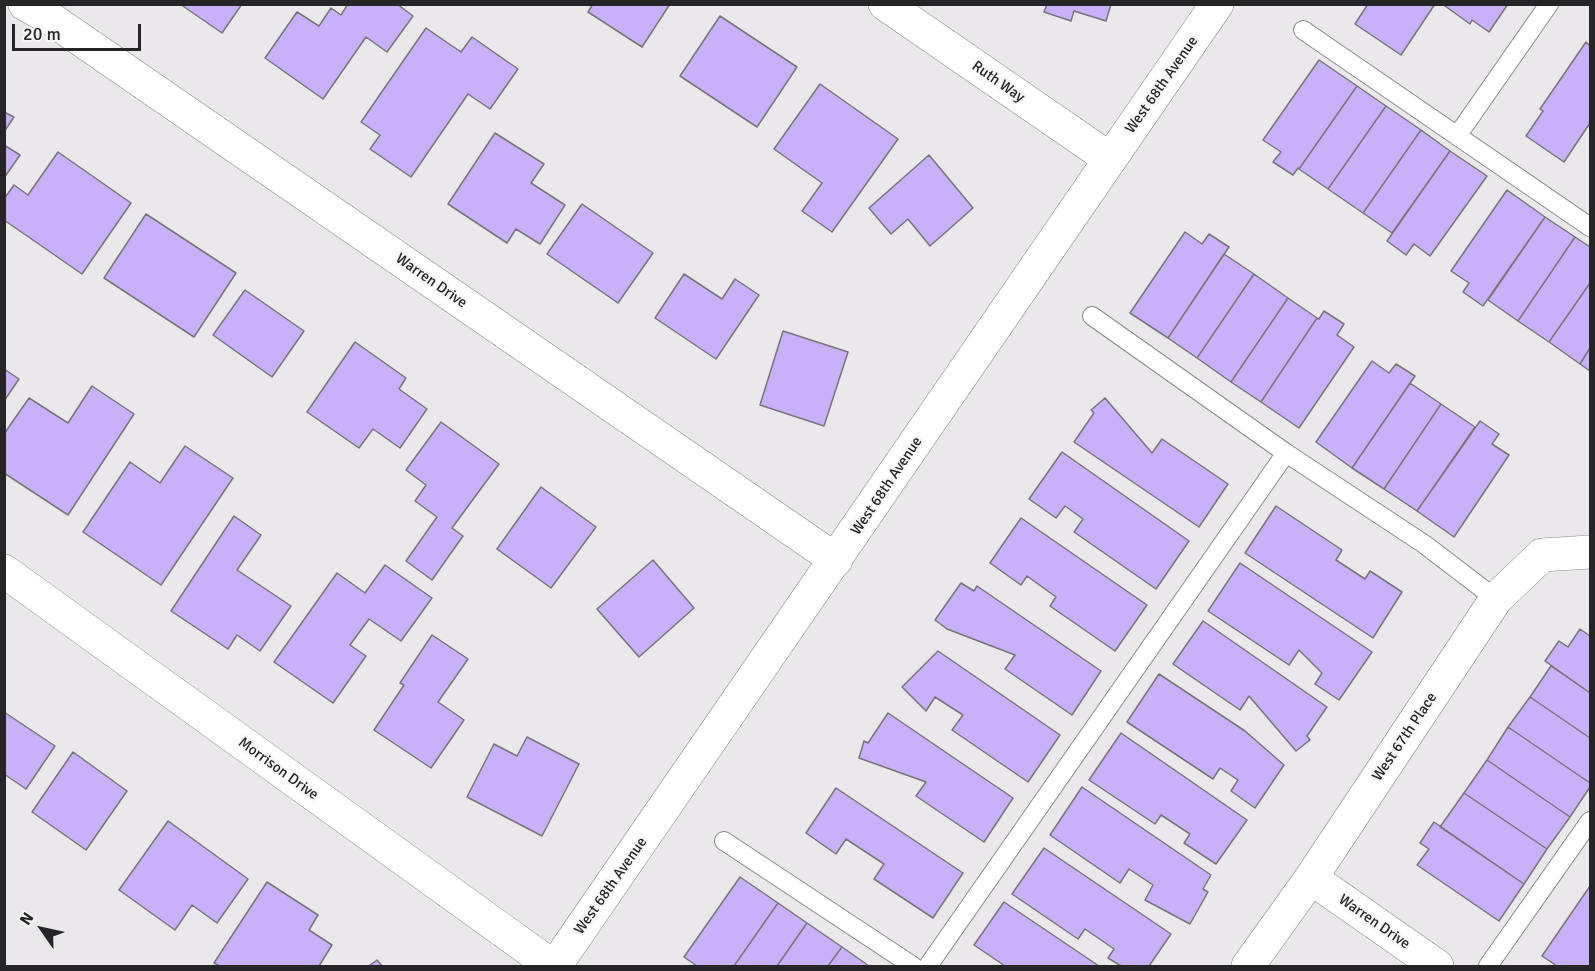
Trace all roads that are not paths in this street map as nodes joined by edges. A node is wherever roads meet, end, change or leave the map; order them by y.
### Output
1 (25, 4) edge
2 (885, 4) edge
3 (1217, 4) edge
4 (1549, 4) edge
5 (1302, 30) dead end
6 (1457, 136) junction
7 (1110, 159) junction
8 (1590, 227) edge
9 (1092, 316) dead end
10 (1286, 453) junction
11 (1590, 552) edge
12 (836, 560) junction
13 (4, 572) edge
14 (1496, 599) junction
15 (1590, 821) edge
16 (724, 841) dead end
17 (1311, 878) junction
18 (554, 966) edge
19 (913, 966) edge
20 (928, 966) edge
21 (1248, 966) edge
22 (1437, 966) edge
23 (1488, 966) edge

1 - 12 street, Warren Drive
2 - 7 street, Ruth Way
3 - 7 street, West 68th Avenue
4 - 6 lane
5 - 6 lane
6 - 8 lane
7 - 12 street, West 68th Avenue
9 - 10 lane
10 - 14 lane
10 - 20 lane
11 - 14 street, West 67th Place
12 - 18 street, West 68th Avenue
13 - 18 street, Morrison Drive
14 - 17 street, West 67th Place
15 - 23 lane
16 - 19 lane
17 - 21 street, West 67th Place
17 - 22 street, Warren Drive

